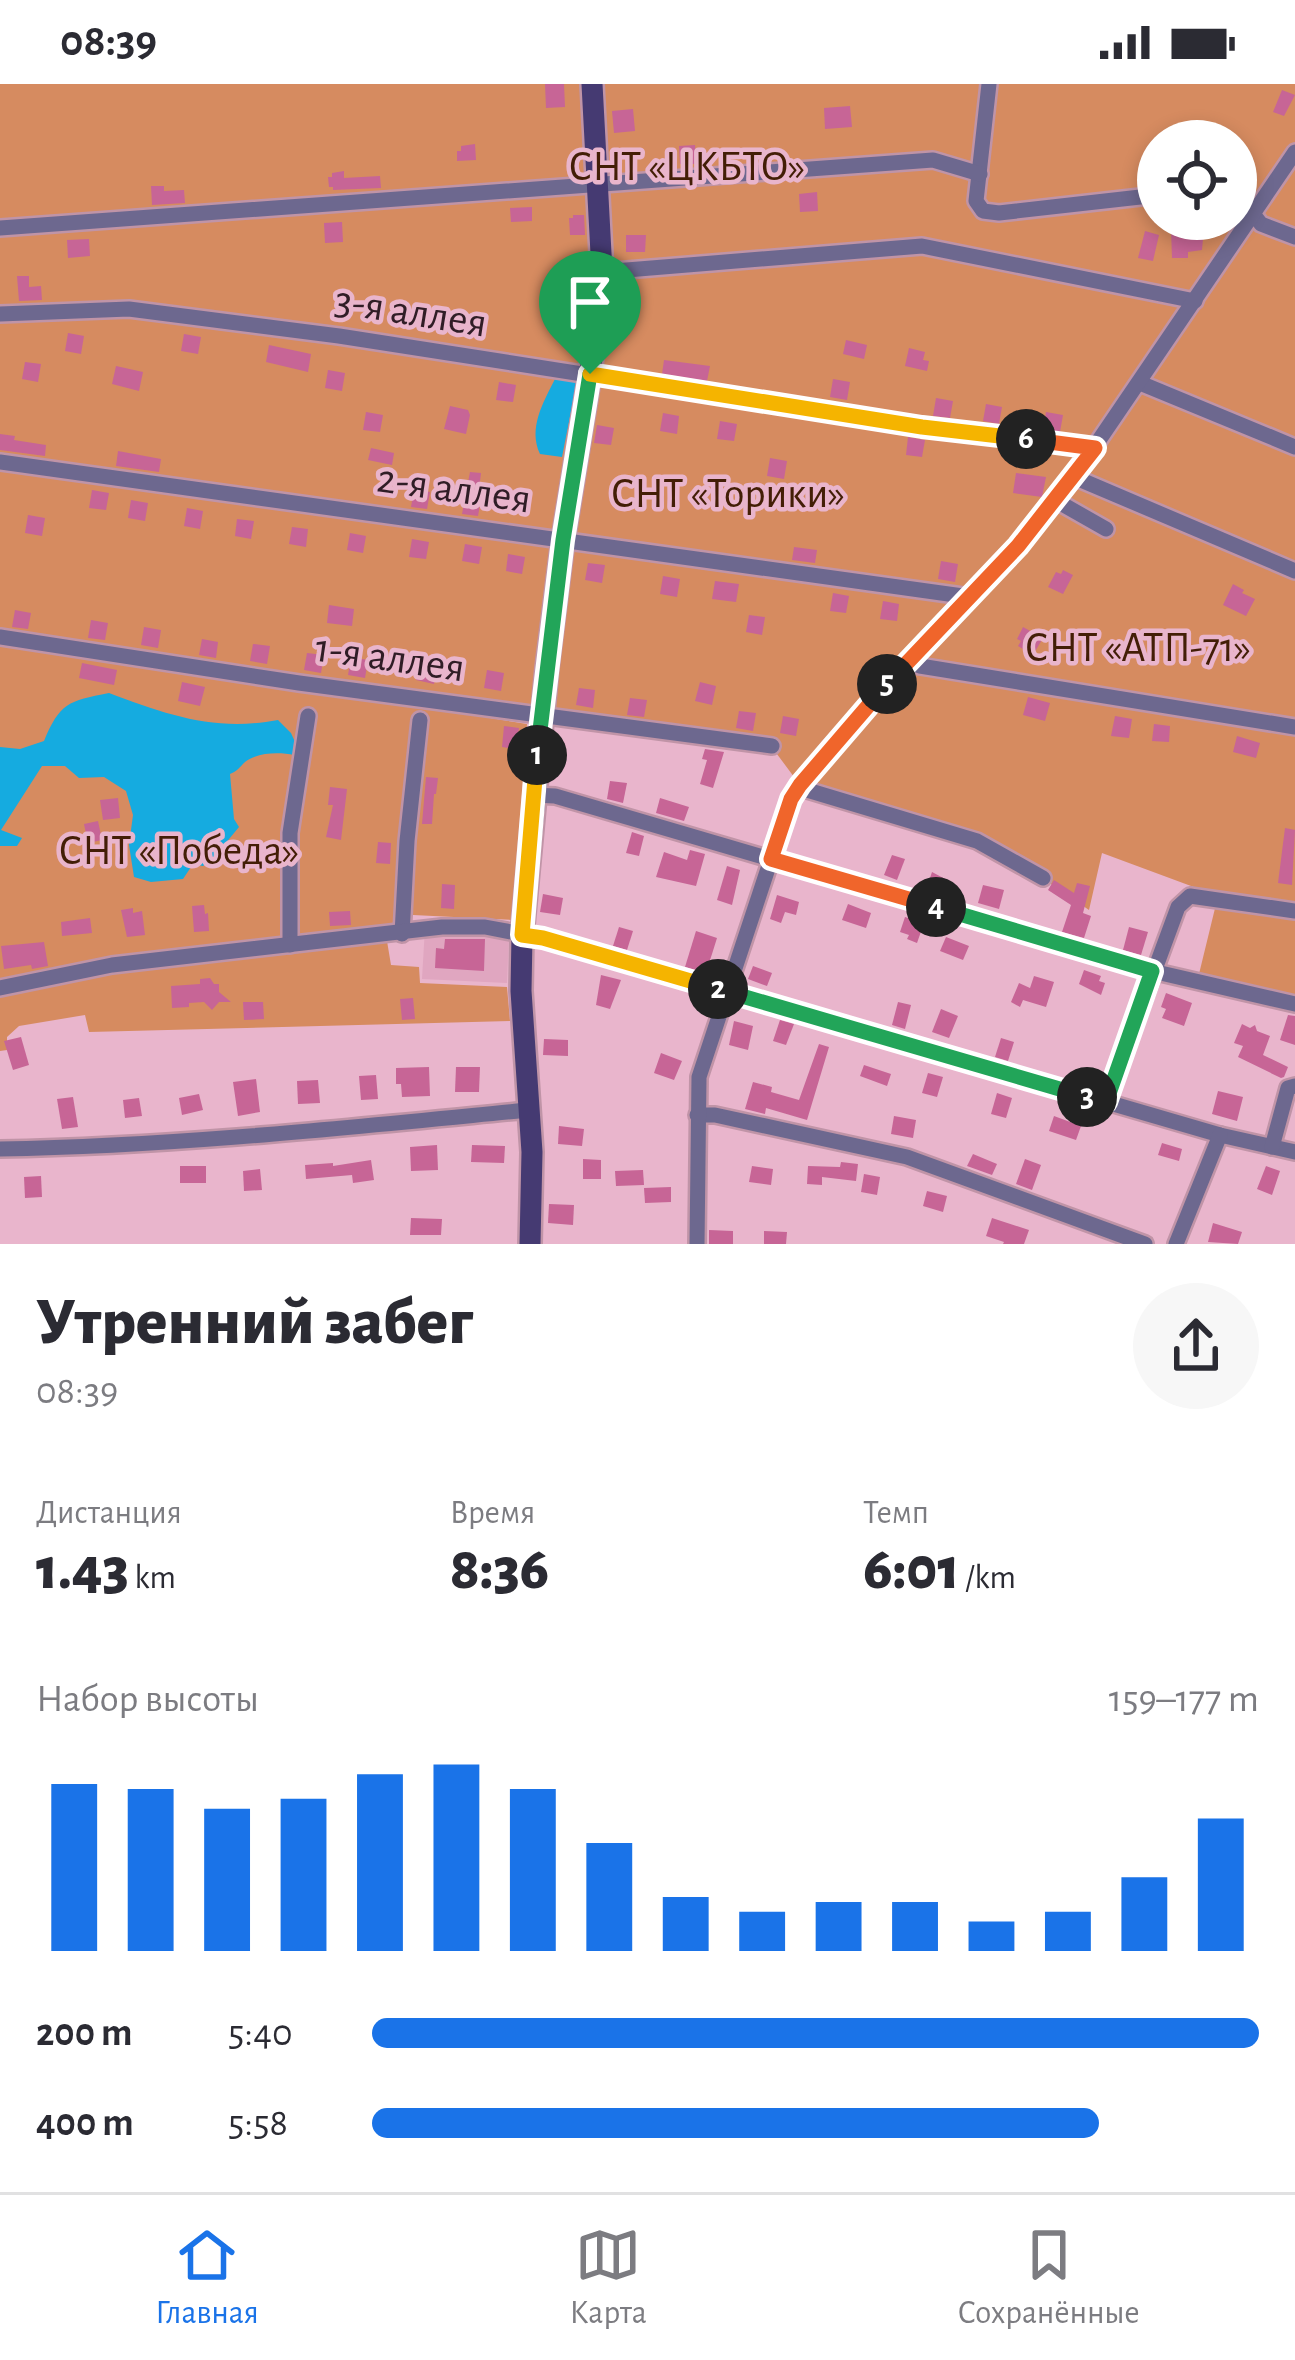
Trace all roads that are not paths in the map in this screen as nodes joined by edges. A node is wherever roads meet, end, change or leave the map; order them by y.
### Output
1 (592, 84) edge
2 (989, 84) edge
3 (1295, 152) edge
4 (980, 174) junction
5 (598, 183) junction
6 (1137, 197) edge
7 (1257, 209) edge
8 (1257, 220) edge
9 (0, 228) edge
10 (1295, 237) edge
11 (1236, 240) edge
12 (602, 272) junction
13 (1196, 301) junction
14 (0, 314) edge
15 (590, 374) junction
16 (1140, 383) junction
17 (1295, 447) edge
18 (1095, 448) junction
19 (0, 462) edge
20 (1076, 474) junction
21 (1055, 500) junction
22 (1106, 529) dead end
23 (563, 540) junction
24 (1295, 571) edge
25 (970, 597) junction
26 (0, 637) edge
27 (908, 661) junction
28 (541, 715) junction
29 (308, 716) dead end
30 (420, 720) dead end
31 (1295, 727) edge
32 (772, 746) dead end
33 (800, 785) junction
34 (533, 795) junction
35 (771, 859) junction
36 (1042, 878) dead end
37 (1295, 911) edge
38 (402, 934) junction
39 (522, 935) junction
40 (290, 945) junction
41 (1152, 971) junction
42 (0, 988) edge
43 (728, 992) junction
44 (1295, 1004) edge
45 (1295, 1086) edge
46 (1106, 1102) junction
47 (528, 1110) junction
48 (697, 1115) junction
49 (1220, 1135) junction
50 (1272, 1147) junction
51 (0, 1149) edge
52 (1295, 1152) edge
53 (530, 1244) edge
54 (698, 1244) edge
55 (1145, 1244) edge
56 (1176, 1244) edge

1 - 5 street
2 - 4 street
3 - 7 street
4 - 5 street
4 - 6 street
5 - 9 street
5 - 12 street
8 - 10 street
11 - 13 street
12 - 13 street
12 - 15 street
13 - 16 street
14 - 15 street, 3-я аллея
15 - 18 street, 3-я аллея
15 - 23 street
16 - 17 street
16 - 18 street
18 - 20 street
19 - 23 street, 2-я аллея
20 - 21 street
20 - 24 street
21 - 22 street
21 - 25 street
23 - 25 street, 2-я аллея
23 - 28 street
25 - 27 street
26 - 28 street, 1-я аллея
27 - 31 street
27 - 33 street
28 - 32 street, 1-я аллея
28 - 34 street
29 - 40 street
30 - 38 street
33 - 35 street
33 - 36 street
34 - 35 street
34 - 39 street
35 - 41 street
35 - 43 street
37 - 41 street
38 - 39 street
38 - 40 street
39 - 43 street
39 - 47 street
40 - 42 street
41 - 44 street
41 - 46 street
43 - 46 street
43 - 48 street
45 - 50 street
46 - 49 street
47 - 51 street
47 - 53 street
48 - 54 street
48 - 55 street
49 - 50 street
49 - 56 street
50 - 52 street

